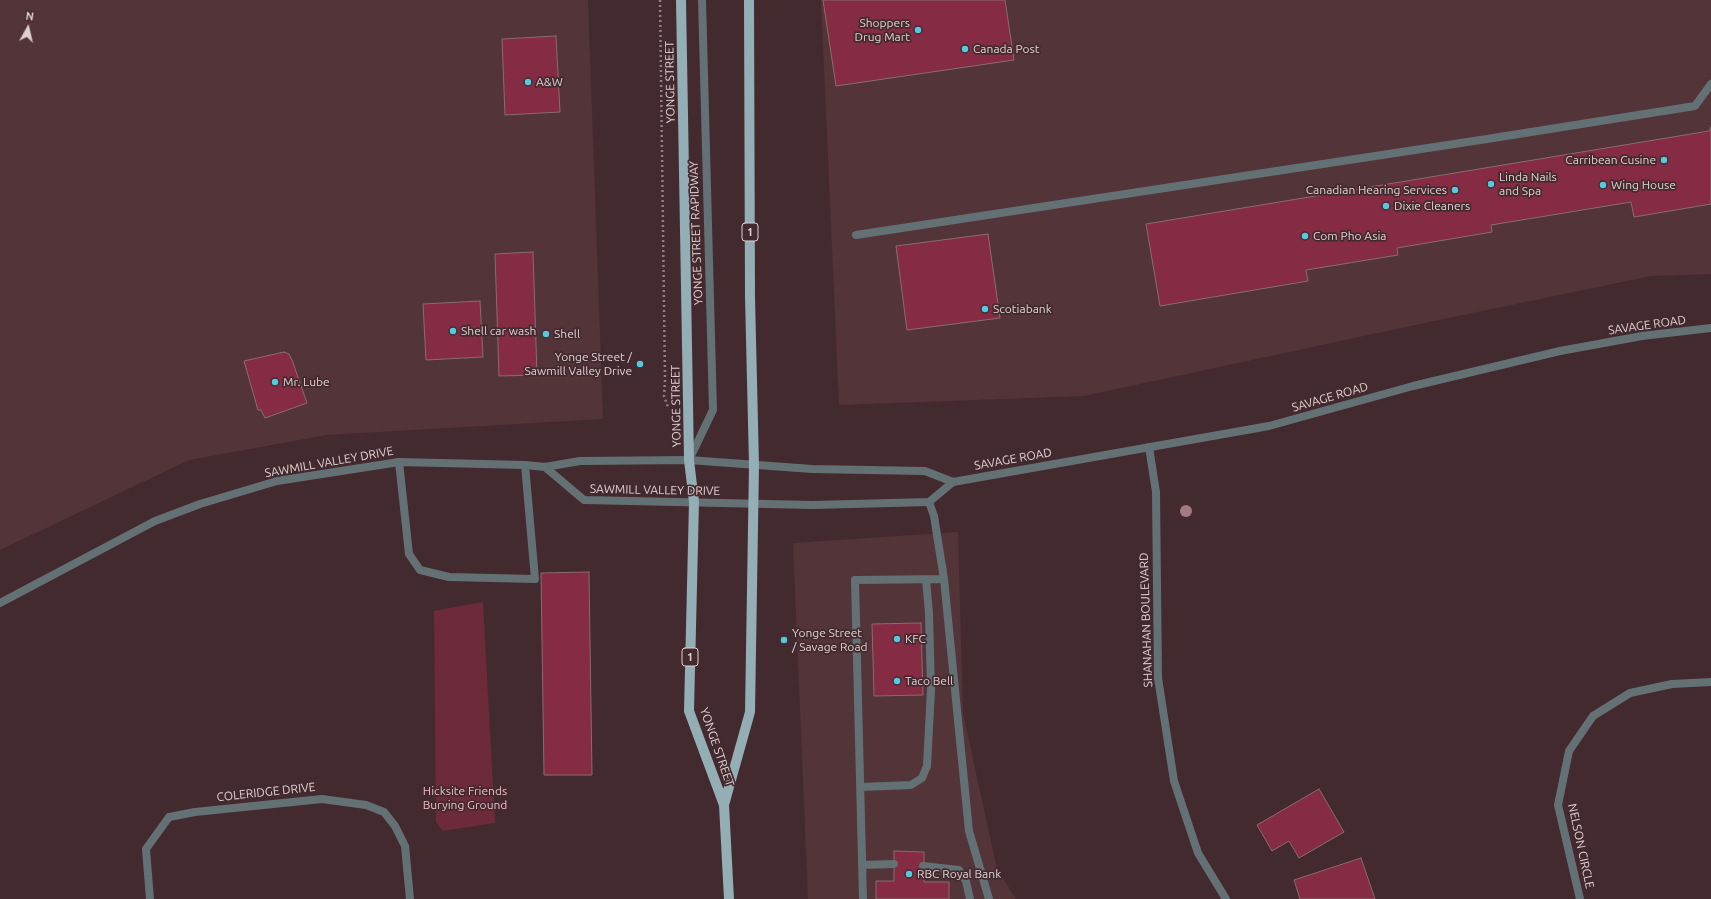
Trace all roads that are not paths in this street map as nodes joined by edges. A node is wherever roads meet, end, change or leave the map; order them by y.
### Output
1 (681, 0) edge
2 (702, 0) edge
3 (749, 0) edge
4 (1711, 84) edge
5 (856, 235) dead end
6 (1711, 328) edge
7 (1149, 447) junction
8 (689, 460) junction
9 (399, 462) junction
10 (525, 465) junction
11 (754, 465) junction
12 (545, 467) junction
13 (953, 482) junction
14 (694, 502) junction
15 (929, 502) junction
16 (753, 504) junction
17 (944, 579) junction
18 (926, 580) junction
19 (0, 603) edge
20 (1711, 682) edge
21 (861, 787) junction
22 (724, 805) junction
23 (894, 864) dead end
24 (862, 865) junction
25 (924, 866) dead end
26 (150, 899) edge
27 (410, 899) edge
28 (729, 899) edge
29 (863, 899) edge
30 (970, 899) edge
31 (988, 899) edge
32 (1226, 899) edge
33 (1580, 899) edge

1 - 8 main road, YONGE STREET / 1
2 - 8 street, YONGE STREET RAPIDWAY
3 - 11 main road, YONGE STREET / 1
4 - 5 street
6 - 7 street, SAVAGE ROAD
7 - 13 street, SAVAGE ROAD
7 - 32 street, SHANAHAN BOULEVARD
8 - 11 street, SAWMILL VALLEY DRIVE
8 - 12 street, SAWMILL VALLEY DRIVE
8 - 14 main road, YONGE STREET / 1
9 - 10 street, SAWMILL VALLEY DRIVE
9 - 10 street
9 - 19 street, SAWMILL VALLEY DRIVE
10 - 12 street, SAWMILL VALLEY DRIVE
11 - 13 street
11 - 16 main road, YONGE STREET / 1
12 - 14 street, SAWMILL VALLEY DRIVE
13 - 15 street, SAVAGE ROAD
14 - 16 street, SAWMILL VALLEY DRIVE
14 - 22 main road, YONGE STREET / 1
15 - 16 street
15 - 17 street
16 - 22 main road, YONGE STREET / 1
17 - 18 street
17 - 31 street
18 - 21 street
18 - 21 street
20 - 33 street, NELSON CIRCLE
21 - 24 street
22 - 28 main road, YONGE STREET / 1
23 - 24 street
24 - 29 street
25 - 30 street
26 - 27 street, COLERIDGE DRIVE

